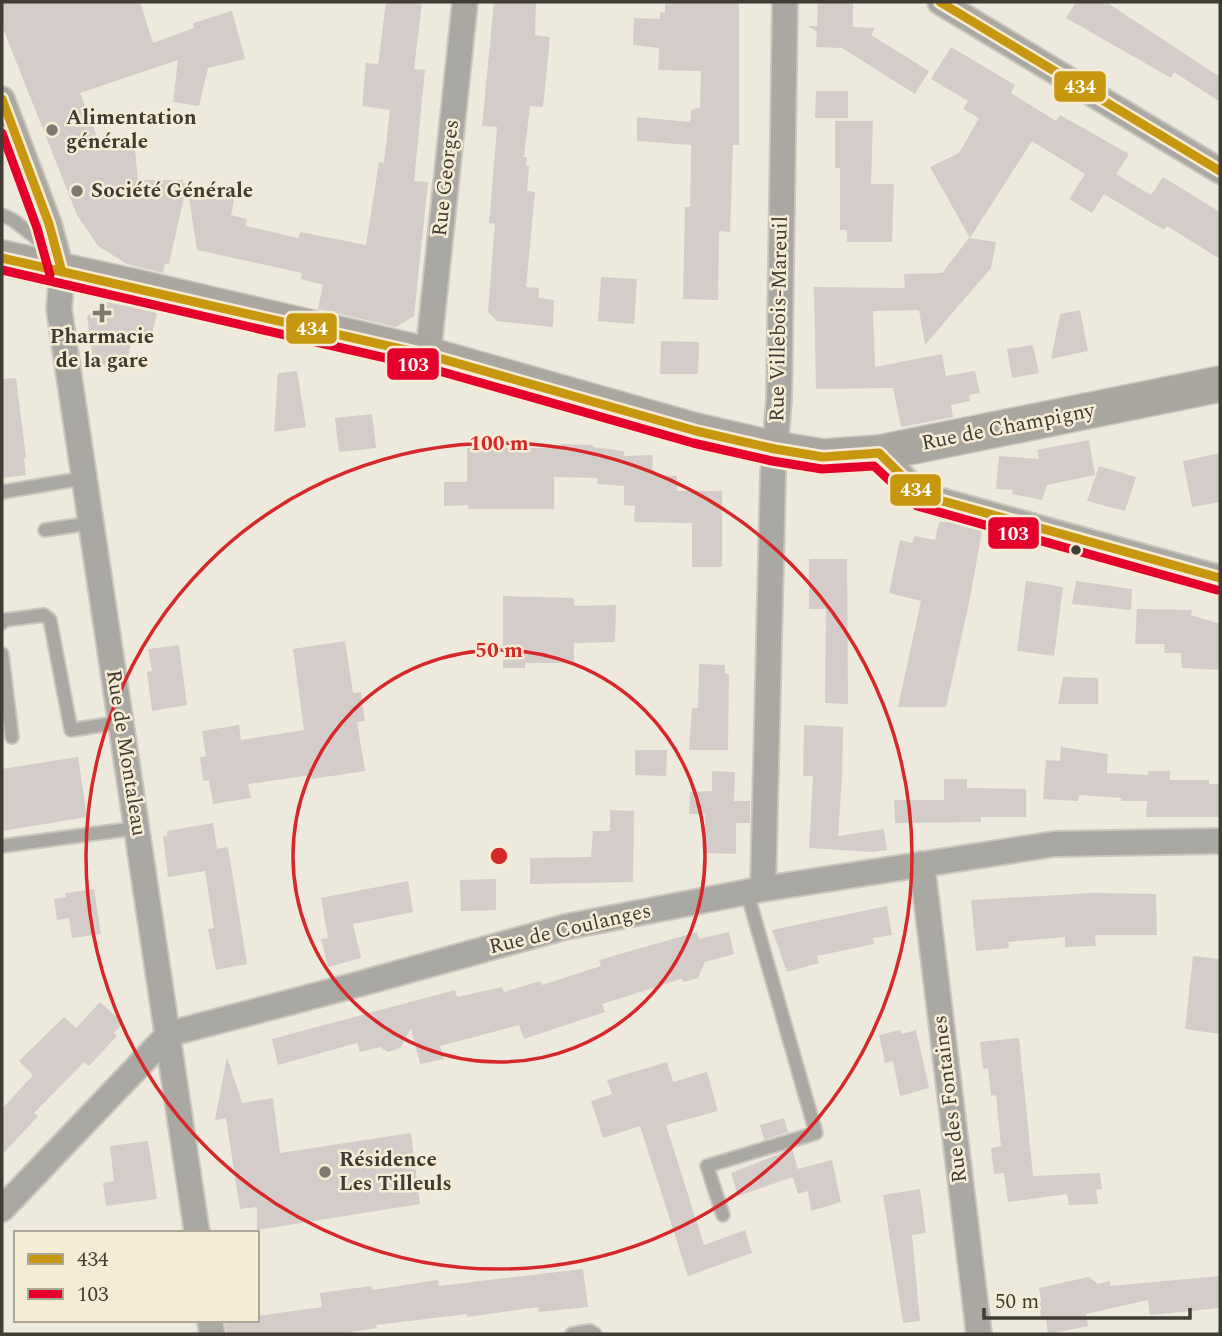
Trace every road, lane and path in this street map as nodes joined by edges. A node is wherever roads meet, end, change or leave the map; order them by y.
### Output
1 (465, 2) edge
2 (785, 2) edge
3 (940, 2) edge
4 (2, 99) edge
5 (1220, 171) edge
6 (2, 215) edge
7 (2, 258) edge
8 (60, 263) junction
9 (428, 355) junction
10 (1220, 384) edge
11 (775, 449) junction
12 (879, 453) junction
13 (85, 478) junction
14 (2, 492) edge
15 (91, 523) junction
16 (45, 530) dead end
17 (1220, 578) edge
18 (2, 624) edge
19 (2, 654) edge
20 (121, 722) junction
21 (12, 737) dead end
22 (137, 828) junction
23 (1220, 841) edge
24 (2, 846) edge
25 (922, 864) junction
26 (755, 890) junction
27 (169, 1034) junction
28 (2, 1209) edge
29 (723, 1215) dead end
30 (197, 1231) edge
31 (572, 1334) edge
32 (595, 1334) edge
33 (979, 1334) edge

1 - 9 street, Rue Georges
2 - 11 street, Rue Villebois-Mareuil
3 - 5 street
4 - 8 street, Rue de Montaleau
6 - 8 lane
7 - 8 street, Rue de Champigny
8 - 9 street, Rue de Champigny
8 - 13 street, Rue de Montaleau
9 - 11 street, Rue de Champigny
10 - 12 street, Rue de Champigny
11 - 12 street, Rue de Champigny
11 - 26 street, Rue Villebois-Mareuil
12 - 17 street
13 - 14 lane
13 - 15 street, Rue de Montaleau
15 - 16 lane
15 - 20 street, Rue de Montaleau
18 - 20 lane
19 - 21 lane
20 - 22 street, Rue de Montaleau
22 - 24 lane
22 - 27 street, Rue de Montaleau
23 - 25 street, Rue de Coulanges
25 - 26 street, Rue de Coulanges
25 - 33 street, Rue des Fontaines
26 - 27 street, Rue de Coulanges
26 - 29 lane
27 - 28 street
27 - 30 street, Rue de Montaleau
31 - 32 lane

